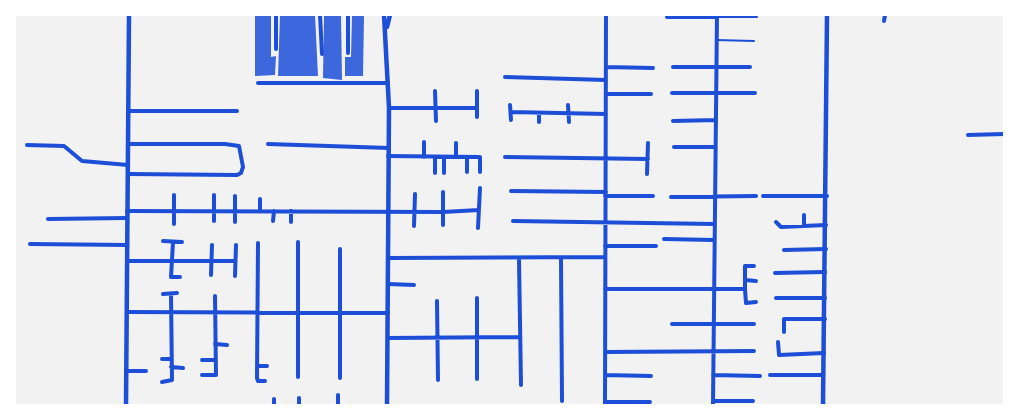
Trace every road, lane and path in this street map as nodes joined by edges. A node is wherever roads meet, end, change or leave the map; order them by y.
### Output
1 (129, 15) edge
2 (276, 15) edge
3 (320, 15) edge
4 (348, 15) edge
5 (384, 15) edge
6 (390, 15) edge
7 (606, 15) edge
8 (827, 15) edge
9 (885, 15) edge
10 (716, 16) edge
11 (667, 17) dead end
12 (757, 17) dead end
13 (884, 21) dead end
14 (386, 31) junction
15 (716, 40) junction
16 (754, 41) dead end
17 (276, 49) dead end
18 (348, 53) dead end
19 (322, 54) dead end
20 (606, 67) junction
21 (673, 67) dead end
22 (716, 67) junction
23 (750, 67) dead end
24 (653, 68) dead end
25 (505, 77) dead end
26 (606, 80) junction
27 (258, 83) dead end
28 (388, 83) junction
29 (435, 91) dead end
30 (477, 91) dead end
31 (672, 93) dead end
32 (716, 93) junction
33 (755, 93) dead end
34 (606, 94) junction
35 (651, 94) dead end
36 (510, 105) dead end
37 (568, 106) dead end
38 (389, 108) junction
39 (436, 108) junction
40 (477, 108) junction
41 (128, 111) junction
42 (237, 111) dead end
43 (511, 112) junction
44 (539, 113) junction
45 (568, 113) junction
46 (606, 114) junction
47 (477, 117) dead end
48 (511, 120) dead end
49 (716, 120) junction
50 (673, 121) dead end
51 (436, 122) dead end
52 (539, 122) dead end
53 (569, 122) dead end
54 (1004, 134) edge
55 (968, 135) dead end
56 (424, 142) dead end
57 (456, 143) dead end
58 (648, 143) dead end
59 (128, 144) junction
60 (268, 144) dead end
61 (26, 145) dead end
62 (674, 147) dead end
63 (715, 147) junction
64 (389, 148) junction
65 (388, 156) junction
66 (424, 157) junction
67 (435, 157) junction
68 (444, 157) junction
69 (456, 157) junction
70 (467, 157) junction
71 (505, 157) dead end
72 (606, 158) junction
73 (648, 159) junction
74 (128, 165) junction
75 (467, 172) dead end
76 (480, 172) dead end
77 (435, 173) dead end
78 (444, 173) dead end
79 (128, 174) junction
80 (648, 174) dead end
81 (480, 188) dead end
82 (511, 191) dead end
83 (443, 192) dead end
84 (415, 194) dead end
85 (606, 194) junction
86 (174, 195) dead end
87 (214, 195) dead end
88 (235, 196) dead end
89 (653, 196) dead end
90 (756, 196) dead end
91 (763, 196) dead end
92 (827, 196) junction
93 (671, 197) dead end
94 (715, 197) junction
95 (260, 199) dead end
96 (479, 210) junction
97 (127, 211) junction
98 (174, 211) junction
99 (214, 211) junction
100 (235, 211) junction
101 (260, 211) junction
102 (274, 211) junction
103 (291, 211) junction
104 (387, 211) junction
105 (415, 212) junction
106 (443, 212) junction
107 (804, 215) dead end
108 (128, 218) junction
109 (48, 219) dead end
110 (214, 221) dead end
111 (274, 221) dead end
112 (605, 221) junction
113 (235, 222) dead end
114 (291, 222) dead end
115 (514, 222) dead end
116 (776, 222) dead end
117 (174, 224) dead end
118 (714, 224) junction
119 (442, 225) dead end
120 (826, 225) junction
121 (414, 226) dead end
122 (804, 226) junction
123 (478, 228) dead end
124 (664, 239) dead end
125 (714, 240) junction
126 (163, 242) dead end
127 (173, 242) junction
128 (182, 242) dead end
129 (298, 242) dead end
130 (258, 243) dead end
131 (30, 244) dead end
132 (127, 245) junction
133 (236, 245) dead end
134 (212, 246) dead end
135 (605, 246) junction
136 (656, 246) dead end
137 (340, 249) dead end
138 (826, 249) junction
139 (784, 250) dead end
140 (388, 258) junction
141 (561, 258) junction
142 (605, 258) junction
143 (518, 259) junction
144 (126, 261) junction
145 (172, 261) junction
146 (212, 261) junction
147 (235, 261) junction
148 (754, 266) dead end
149 (825, 272) junction
150 (775, 273) dead end
151 (211, 276) dead end
152 (235, 276) dead end
153 (180, 277) dead end
154 (745, 280) junction
155 (756, 281) dead end
156 (388, 284) junction
157 (414, 285) dead end
158 (605, 289) junction
159 (745, 289) junction
160 (714, 290) junction
161 (162, 294) dead end
162 (171, 294) junction
163 (178, 294) dead end
164 (215, 296) dead end
165 (477, 298) dead end
166 (776, 298) dead end
167 (825, 298) junction
168 (437, 301) dead end
169 (756, 302) dead end
170 (127, 312) junction
171 (171, 312) junction
172 (214, 312) junction
173 (257, 312) junction
174 (298, 312) junction
175 (340, 313) junction
176 (388, 313) junction
177 (824, 319) junction
178 (672, 324) dead end
179 (713, 324) junction
180 (754, 324) dead end
181 (784, 332) dead end
182 (519, 337) junction
183 (388, 338) junction
184 (437, 338) junction
185 (477, 338) junction
186 (778, 342) dead end
187 (215, 344) junction
188 (227, 345) dead end
189 (754, 351) dead end
190 (605, 352) junction
191 (713, 352) junction
192 (824, 353) junction
193 (162, 359) dead end
194 (171, 359) junction
195 (202, 360) dead end
196 (215, 360) junction
197 (257, 366) junction
198 (266, 366) dead end
199 (172, 368) junction
200 (184, 368) dead end
201 (126, 371) junction
202 (146, 371) dead end
203 (605, 375) junction
204 (713, 375) junction
205 (770, 375) dead end
206 (823, 375) junction
207 (202, 376) dead end
208 (650, 376) dead end
209 (760, 376) dead end
210 (298, 377) dead end
211 (340, 378) dead end
212 (477, 379) dead end
213 (438, 380) dead end
214 (264, 381) dead end
215 (162, 382) dead end
216 (521, 385) dead end
217 (338, 395) dead end
218 (274, 398) dead end
219 (299, 398) dead end
220 (562, 401) dead end
221 (753, 401) dead end
222 (650, 402) dead end
223 (713, 403) edge
224 (605, 404) edge
225 (126, 405) edge
226 (274, 405) edge
227 (299, 405) edge
228 (338, 405) edge
229 (387, 405) edge
230 (823, 405) edge

1 - 41 street
2 - 17 street
3 - 19 street
4 - 18 street
5 - 14 street
6 - 14 street
7 - 20 street
8 - 92 street
9 - 13 street
10 - 11 street
10 - 12 lane
10 - 15 street
14 - 28 street
15 - 16 lane
15 - 22 street
20 - 24 street
20 - 26 street
21 - 22 street
22 - 23 street
22 - 32 street
25 - 26 street
26 - 34 street
27 - 28 street
28 - 38 street
29 - 39 street
30 - 40 street
31 - 32 street
32 - 33 street
32 - 49 street
34 - 35 street
34 - 46 street
36 - 43 street
37 - 45 street
38 - 39 street
38 - 64 street
39 - 40 street
39 - 51 street
40 - 47 street
41 - 42 street
41 - 59 street
43 - 44 street
43 - 48 street
44 - 45 street
44 - 52 street
45 - 46 street
45 - 53 street
46 - 72 street
49 - 50 street
49 - 63 street
54 - 55 street
56 - 66 street
57 - 69 street
58 - 73 street
59 - 74 street
59 - 79 street
60 - 64 street
61 - 74 street
62 - 63 street
63 - 94 street
64 - 65 street
65 - 66 street
65 - 104 street
66 - 67 street
67 - 68 street
67 - 77 street
68 - 69 street
68 - 78 street
69 - 70 street
70 - 75 street
70 - 76 street
71 - 72 street
72 - 73 street
72 - 85 street
73 - 80 street
74 - 79 street
79 - 97 street
81 - 96 street
82 - 85 street
83 - 106 street
84 - 105 street
85 - 89 street
85 - 112 street
86 - 98 street
87 - 99 street
88 - 100 street
90 - 94 street
91 - 92 street
92 - 120 street
93 - 94 street
94 - 118 street
95 - 101 street
96 - 106 street
96 - 123 street
97 - 98 street
97 - 108 street
98 - 99 street
98 - 117 street
99 - 100 street
99 - 110 street
100 - 101 street
100 - 113 street
101 - 102 street
102 - 103 street
102 - 111 street
103 - 104 street
103 - 114 street
104 - 105 street
104 - 140 street
105 - 106 street
105 - 121 street
106 - 119 street
107 - 122 street
108 - 109 street
108 - 132 street
112 - 115 street
112 - 118 street
112 - 135 street
116 - 122 street
118 - 125 street
120 - 122 street
120 - 138 street
124 - 125 street
125 - 160 street
126 - 127 street
127 - 128 street
127 - 145 street
129 - 174 street
130 - 173 street
131 - 132 street
132 - 144 street
133 - 147 street
134 - 146 street
135 - 136 street
135 - 142 street
137 - 175 street
138 - 139 street
138 - 149 street
140 - 143 street
140 - 156 street
141 - 142 street
141 - 143 street
141 - 220 street
142 - 158 street
143 - 182 street
144 - 145 street
144 - 170 street
145 - 146 street
145 - 153 street
146 - 147 street
146 - 151 street
147 - 152 street
148 - 154 street
149 - 150 street
149 - 167 street
154 - 155 street
154 - 159 street
156 - 157 street
156 - 176 street
158 - 160 street
158 - 190 street
159 - 160 street
159 - 169 street
160 - 179 street
161 - 162 street
162 - 163 street
162 - 171 street
164 - 172 street
165 - 185 street
166 - 167 street
167 - 177 street
168 - 184 street
170 - 171 street
170 - 201 street
171 - 172 street
171 - 194 street
172 - 173 street
172 - 187 street
173 - 174 street
173 - 197 street
174 - 175 street
174 - 210 street
175 - 176 street
175 - 211 street
176 - 183 street
177 - 181 street
177 - 192 street
178 - 179 street
179 - 180 street
179 - 191 street
182 - 185 street
182 - 216 street
183 - 184 street
183 - 229 street
184 - 185 street
184 - 213 street
185 - 212 street
186 - 192 street
187 - 188 street
187 - 196 street
189 - 191 street
190 - 191 street
190 - 203 street
191 - 204 street
192 - 206 street
193 - 194 street
194 - 199 street
195 - 196 street
196 - 207 street
197 - 198 street
197 - 214 street
199 - 200 street
199 - 215 street
201 - 202 street
201 - 225 street
203 - 208 street
203 - 224 street
204 - 209 street
204 - 223 street
205 - 206 street
206 - 230 street
217 - 228 street
218 - 226 street
219 - 227 street
221 - 223 street
222 - 224 street

